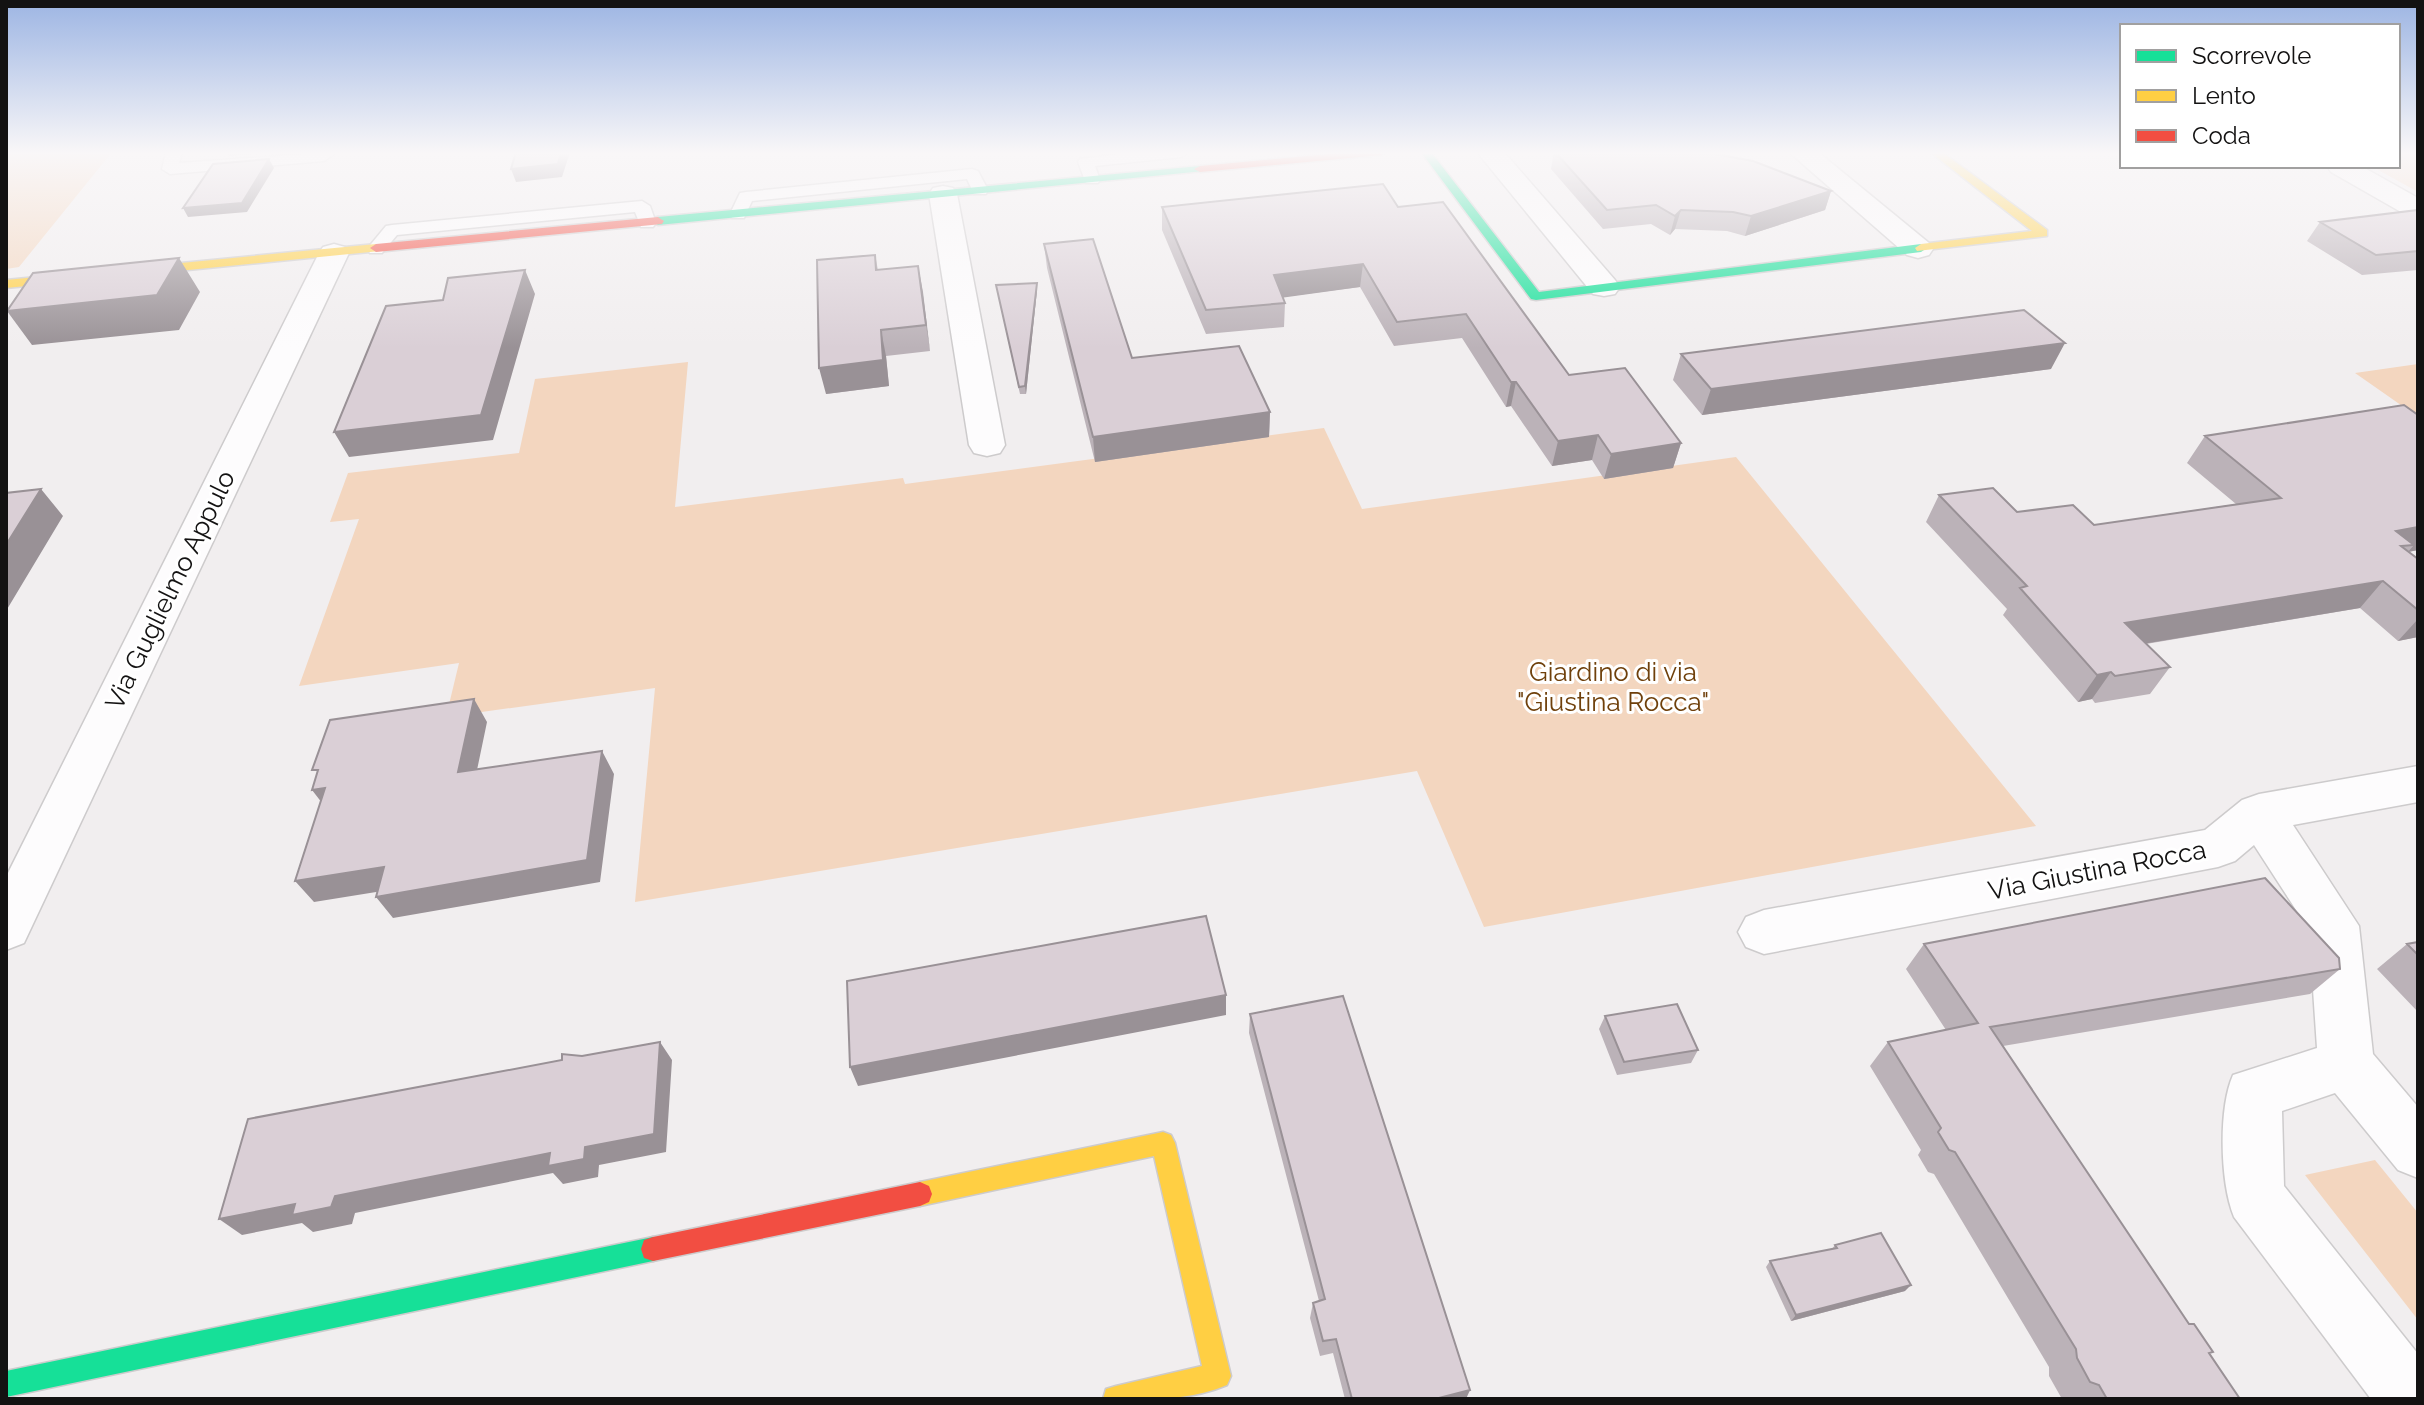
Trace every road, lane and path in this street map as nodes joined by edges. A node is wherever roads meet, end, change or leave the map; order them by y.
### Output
1 (702, 218) edge
2 (947, 218) edge
3 (1476, 218) edge
4 (1545, 218) edge
5 (1880, 218) edge
6 (2022, 218) edge
7 (1918, 249) junction
8 (334, 253) junction
9 (6, 284) edge
10 (1604, 287) junction
11 (987, 445) dead end
12 (2418, 784) edge
13 (2259, 813) junction
14 (6, 928) edge
15 (1764, 932) dead end
16 (2346, 1064) junction
17 (2418, 1150) edge
18 (6, 1384) edge
19 (1116, 1399) edge
20 (2412, 1399) edge

1 - 8 street
2 - 11 street
3 - 10 street
4 - 10 street
5 - 7 street
6 - 7 street
7 - 10 street
8 - 9 street
8 - 14 street, Via Guglielmo Appulo
12 - 13 street, Via Giustina Rocca
13 - 15 street, Via Giustina Rocca
13 - 16 street
16 - 17 street
16 - 20 street
18 - 19 street

